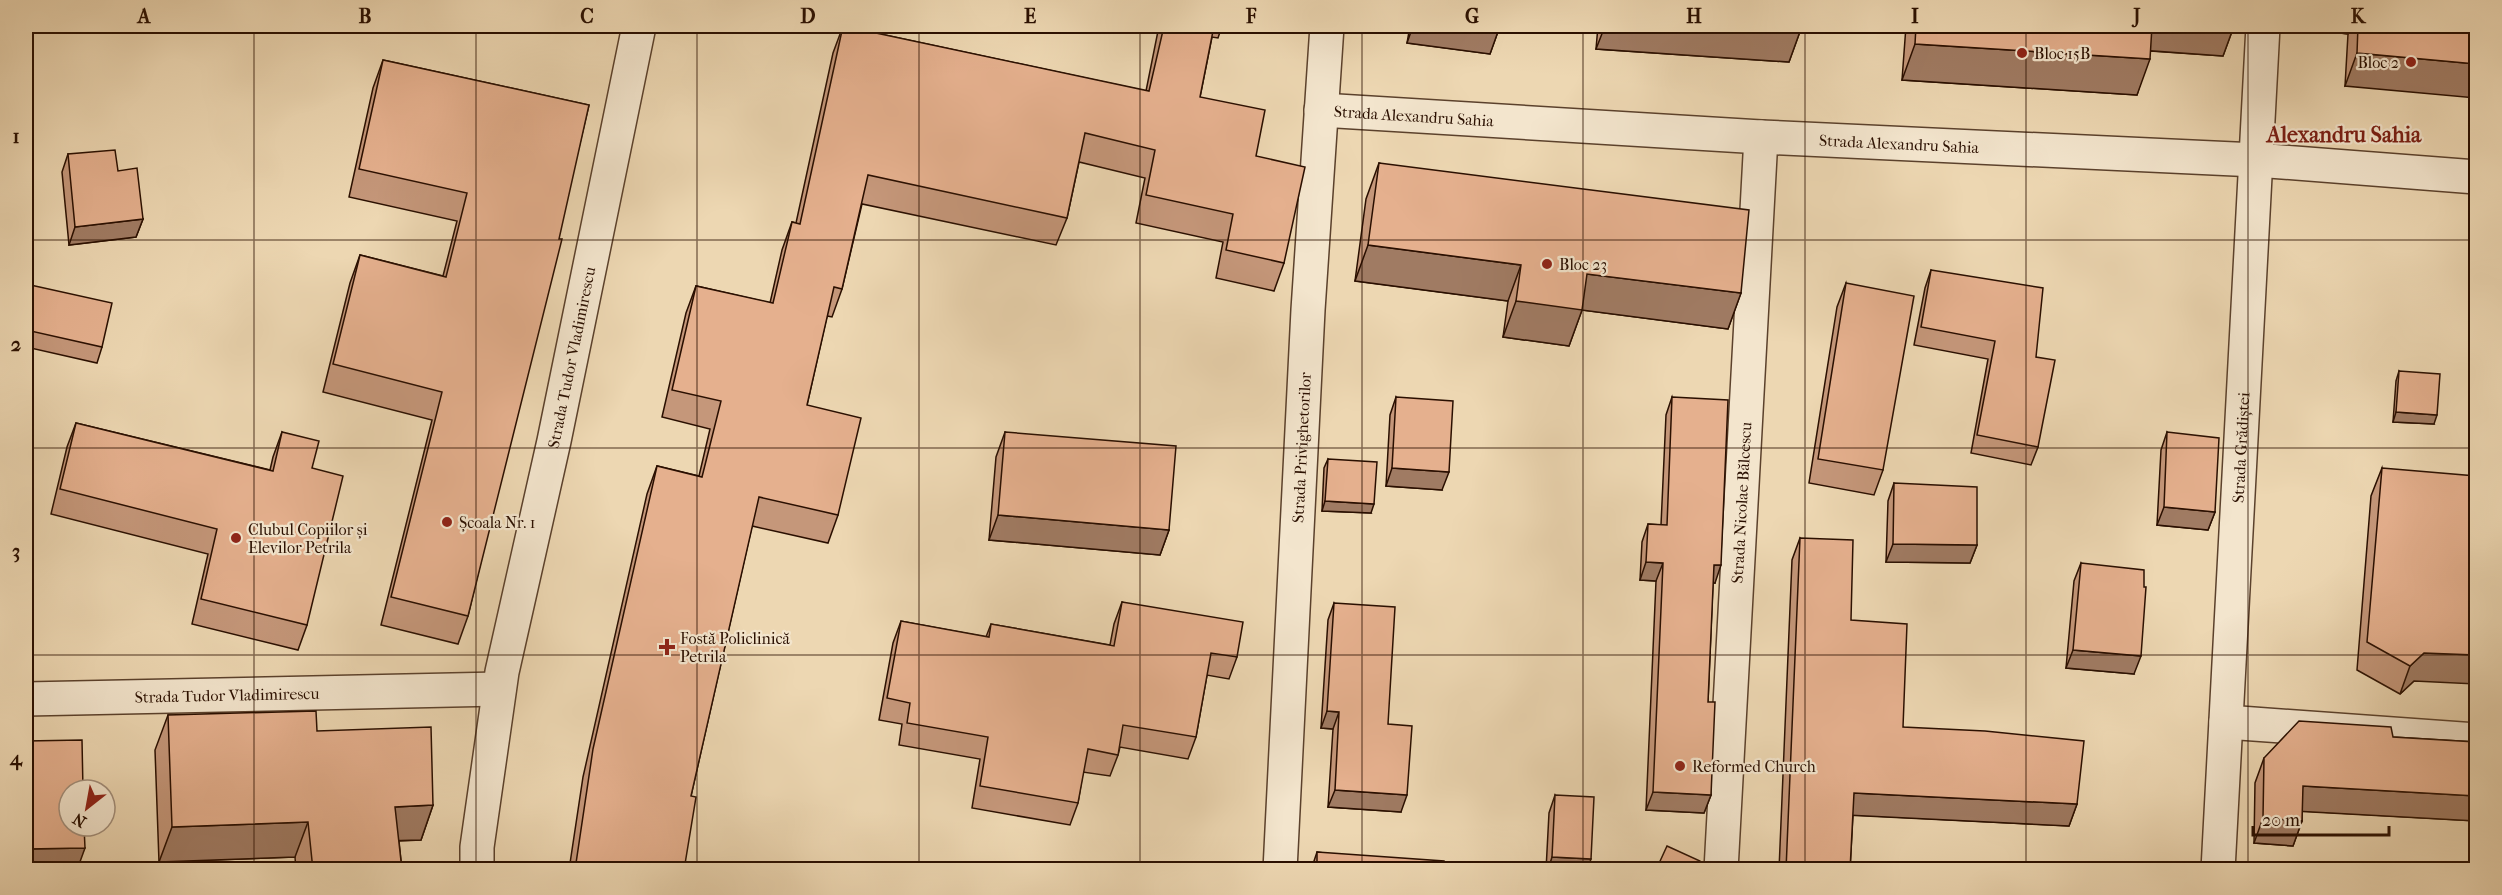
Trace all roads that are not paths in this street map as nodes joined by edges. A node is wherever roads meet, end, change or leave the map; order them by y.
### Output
1 (639, 26) edge
2 (1327, 26) edge
3 (2263, 26) edge
4 (1321, 110) junction
5 (1761, 136) junction
6 (2256, 160) junction
7 (2476, 177) edge
8 (499, 689) junction
9 (26, 699) edge
10 (2226, 722) junction
11 (2476, 740) edge
12 (477, 870) edge
13 (1280, 870) edge
14 (1721, 870) edge
15 (2218, 870) edge

1 - 8 street, Strada Tudor Vladimirescu
2 - 4 street, Strada Privighetorilor
3 - 6 street, Strada Grădiștei
4 - 5 street, Strada Alexandru Sahia
4 - 13 street, Strada Privighetorilor
5 - 6 street, Strada Alexandru Sahia
5 - 14 street, Strada Nicolae Bălcescu
6 - 7 street, Strada Alexandru Sahia
6 - 10 street, Strada Grădiștei
8 - 9 street, Strada Tudor Vladimirescu
8 - 12 street, Strada Tudor Vladimirescu
10 - 11 street
10 - 15 street, Strada Grădiștei

